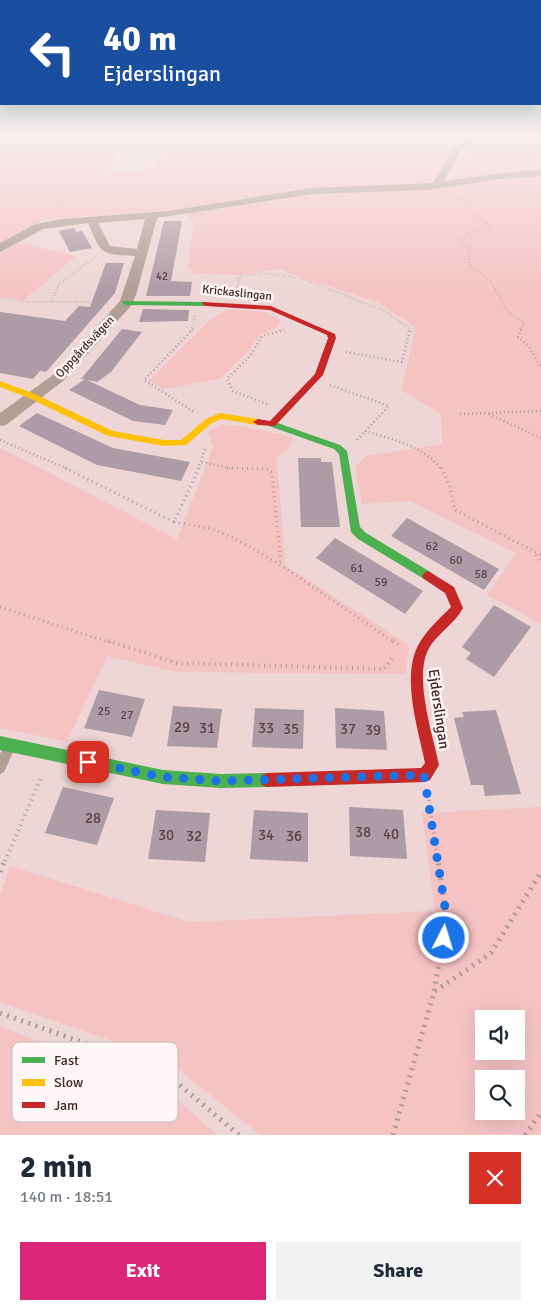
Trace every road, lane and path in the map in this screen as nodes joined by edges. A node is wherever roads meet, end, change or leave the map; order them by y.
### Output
1 (85, 186) edge
2 (432, 186) joint
3 (152, 215) junction
4 (92, 219) junction
5 (40, 226) junction
6 (0, 248) edge
7 (110, 251) junction
8 (142, 253) junction
9 (0, 297) edge
10 (51, 301) junction
11 (126, 303) junction
12 (197, 303) junction
13 (232, 306) junction
14 (296, 319) junction
15 (328, 349) junction
16 (541, 367) edge
17 (315, 380) junction
18 (0, 384) edge
19 (32, 396) junction
20 (284, 411) junction
21 (541, 411) edge
22 (460, 414) dead end
23 (489, 414) junction
24 (0, 421) edge
25 (209, 421) junction
26 (272, 424) junction
27 (365, 431) junction
28 (190, 438) junction
29 (541, 438) edge
30 (0, 440) edge
31 (344, 453) junction
32 (202, 462) junction
33 (174, 522) junction
34 (536, 554) junction
35 (541, 555) edge
36 (541, 563) edge
37 (280, 566) junction
38 (0, 607) edge
39 (5, 744) edge
40 (51, 754) junction
41 (0, 768) edge
42 (424, 775) junction
43 (0, 872) edge
44 (541, 872) edge
45 (434, 992) junction
46 (0, 1013) edge
47 (82, 1042) edge
48 (178, 1084) edge
49 (541, 1113) edge
50 (239, 1135) edge
51 (392, 1135) edge
52 (525, 1135) edge

1 - 5 path
2 - 3 street
2 - 16 path
3 - 4 street
3 - 8 street, Oppgårdsvägen
4 - 5 street
4 - 7 street
5 - 6 street
7 - 8 street
7 - 10 path
8 - 11 street, Oppgårdsvägen
9 - 10 path
10 - 11 path
11 - 12 street, Krickaslingan
11 - 19 street, Oppgårdsvägen
12 - 13 street, Krickaslingan
12 - 25 path
13 - 14 street, Krickaslingan
13 - 15 path
14 - 15 street, Krickaslingan
14 - 20 path
15 - 17 street
17 - 20 street
17 - 27 path
18 - 19 street
19 - 24 street, Oppgårdsvägen
19 - 28 street
20 - 26 street
21 - 23 path
22 - 23 path
23 - 29 path
25 - 26 street
25 - 28 street
26 - 31 street
27 - 31 path
27 - 34 path
28 - 32 path
30 - 33 path
31 - 42 street, Ejderslingan
32 - 33 path
32 - 37 path
33 - 37 path
34 - 35 path
34 - 36 path
37 - 38 path
39 - 40 street
39 - 41 lane
40 - 42 street
40 - 43 path
42 - 45 path
44 - 45 path
45 - 51 path
46 - 47 path
48 - 50 path
49 - 52 path

